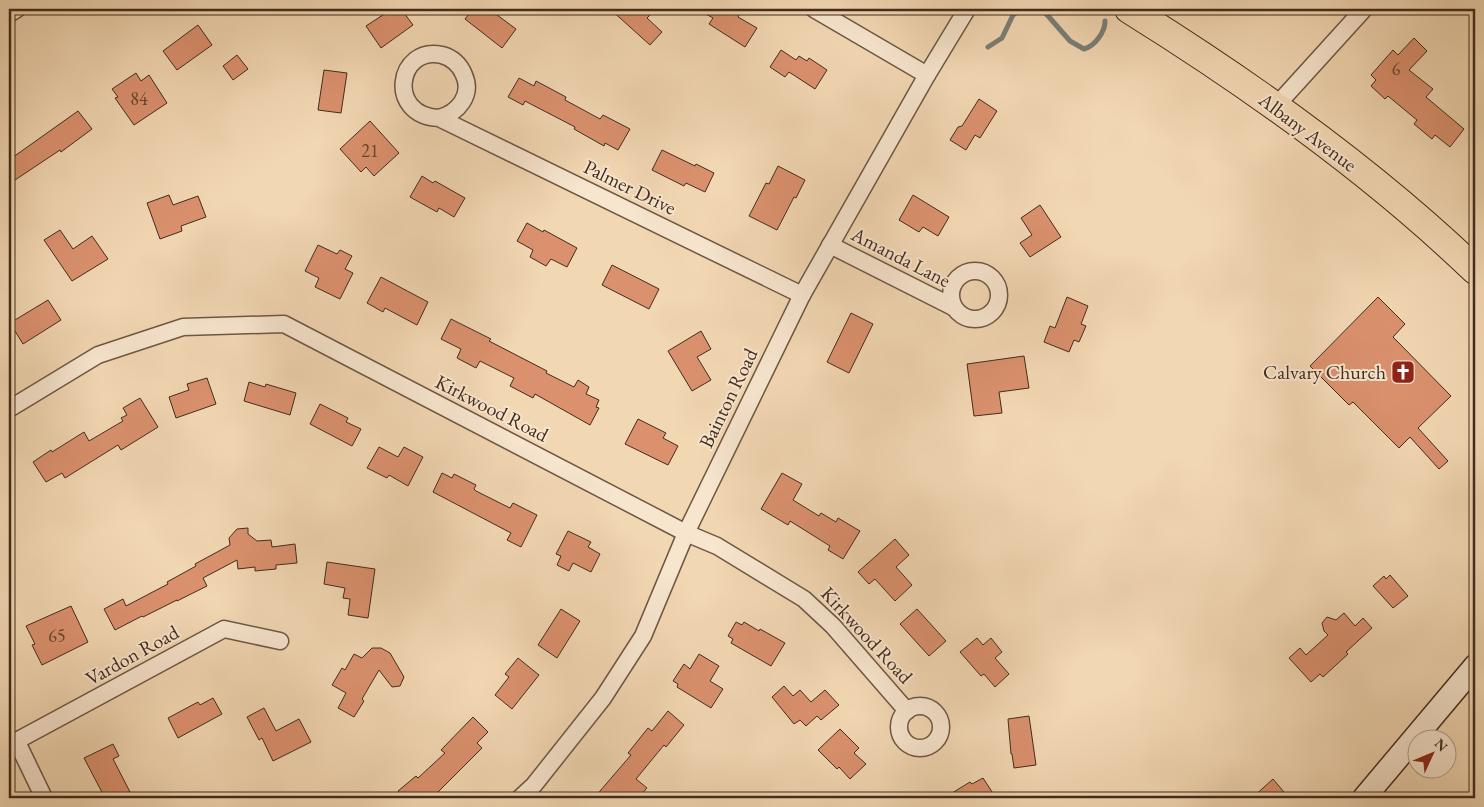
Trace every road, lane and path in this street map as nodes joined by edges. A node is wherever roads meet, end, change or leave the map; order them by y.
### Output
1 (17, 9) edge
2 (814, 9) edge
3 (967, 9) edge
4 (1129, 9) edge
5 (1364, 9) edge
6 (9, 14) edge
7 (927, 75) junction
8 (1275, 107) junction
9 (439, 118) dead end
10 (830, 245) junction
11 (1475, 270) edge
12 (802, 295) junction
13 (953, 307) dead end
14 (9, 410) edge
15 (686, 532) junction
16 (280, 641) dead end
17 (1475, 666) edge
18 (907, 711) dead end
19 (13, 744) edge
20 (44, 798) edge
21 (520, 798) edge
22 (1364, 798) edge

1 - 6 street
2 - 7 street
3 - 7 street, Bainton Road
4 - 8 highway, Albany Avenue
5 - 8 street
7 - 10 street, Bainton Road
8 - 11 highway, Albany Avenue
9 - 12 street, Palmer Drive
10 - 12 street, Bainton Road
10 - 13 street, Amanda Lane
12 - 15 street, Bainton Road
14 - 15 street, Kirkwood Road
15 - 18 street, Kirkwood Road
15 - 21 street, Bainton Road
16 - 19 street, Vardon Road
17 - 22 main road
19 - 20 street

